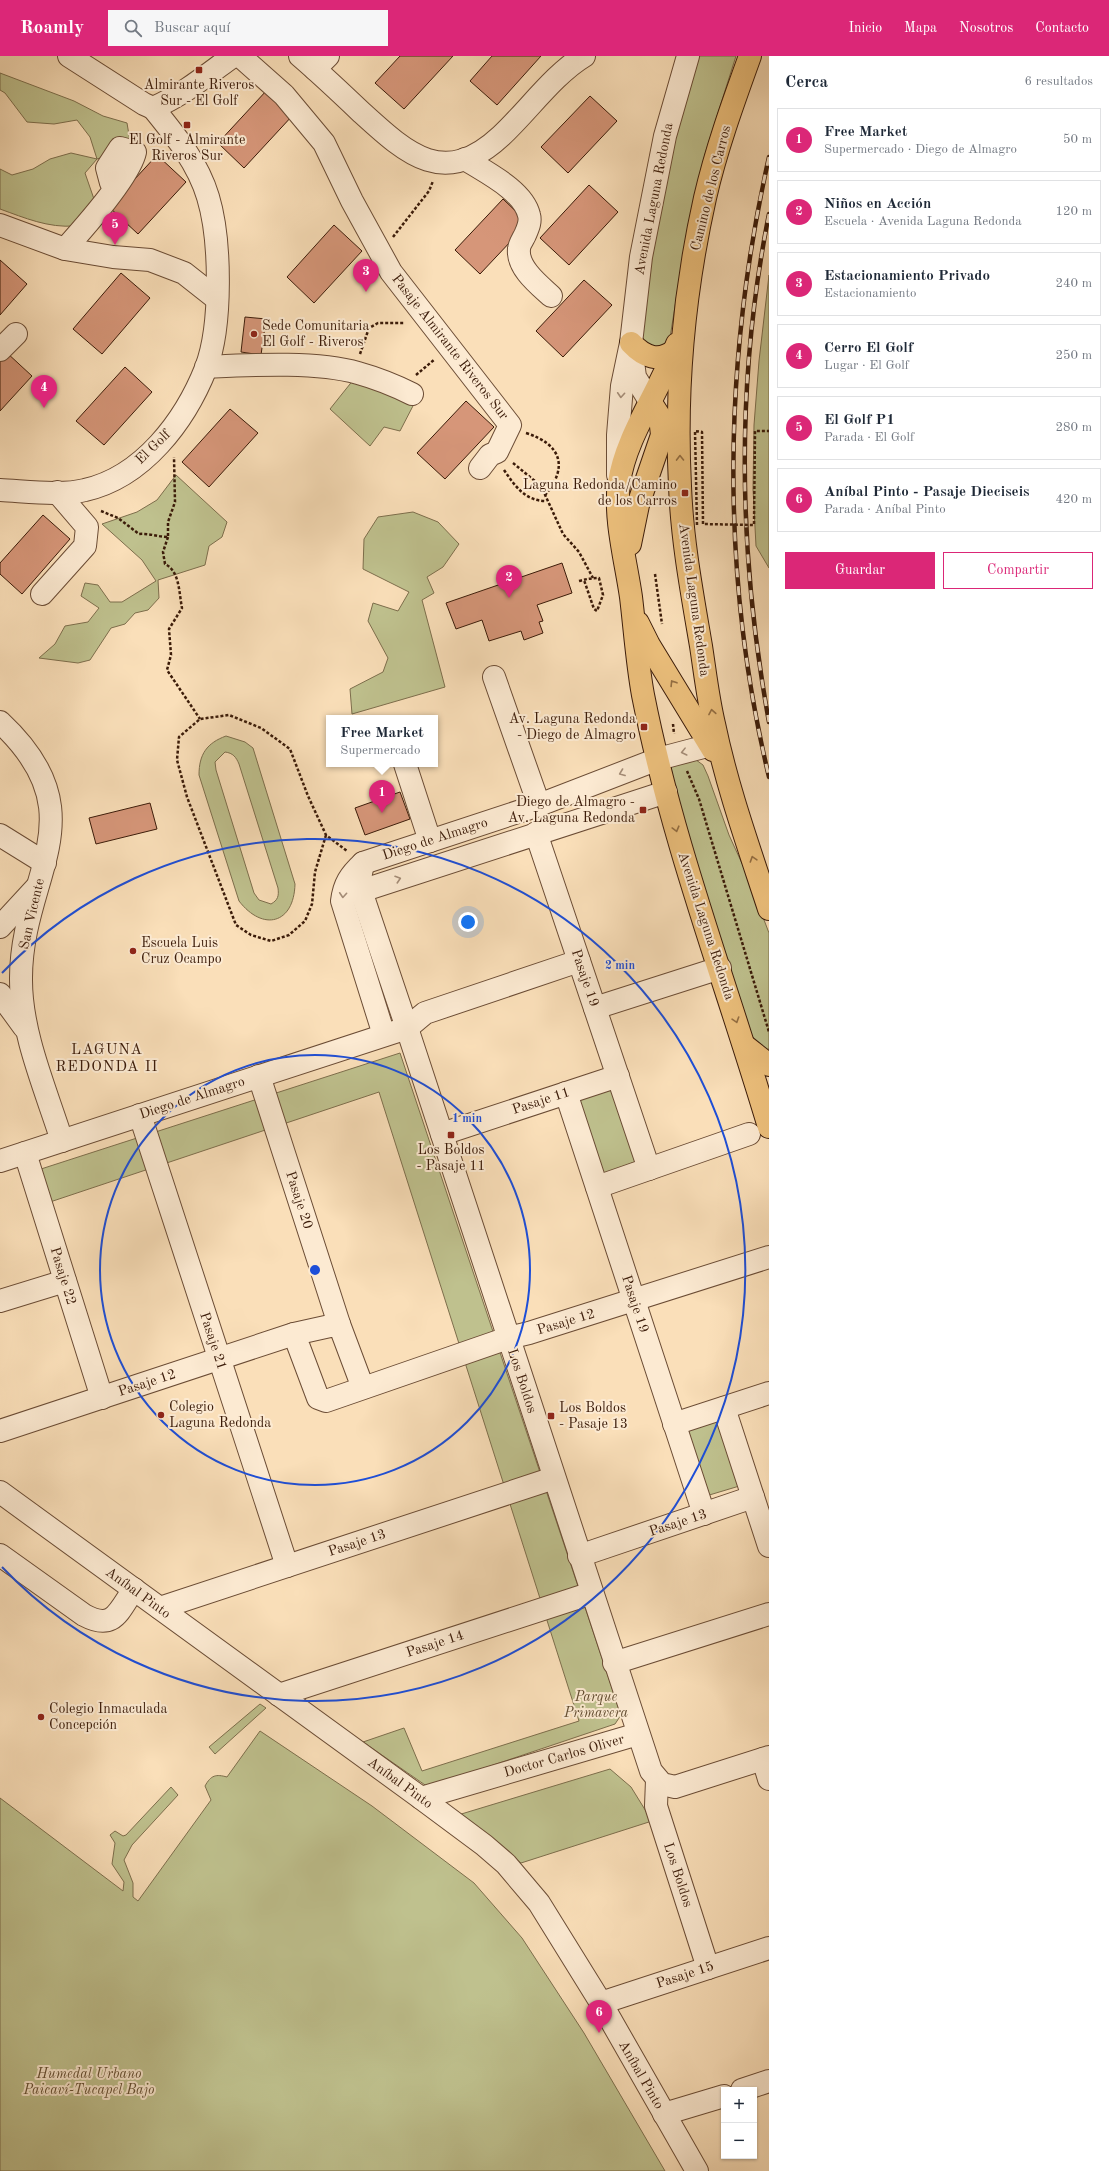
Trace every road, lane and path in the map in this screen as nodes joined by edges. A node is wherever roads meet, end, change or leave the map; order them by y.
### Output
1 (69, 56) edge
2 (233, 56) edge
3 (240, 56) edge
4 (584, 56) edge
5 (688, 56) edge
6 (750, 56) edge
7 (315, 60) edge
8 (154, 108) junction
9 (465, 159) junction
10 (115, 186) dead end
11 (429, 191) dead end
12 (0, 224) edge
13 (393, 237) dead end
14 (65, 249) junction
15 (551, 296) dead end
16 (217, 299) junction
17 (684, 323) junction
18 (433, 325) junction
19 (16, 334) dead end
20 (631, 343) junction
21 (449, 346) junction
22 (0, 350) edge
23 (675, 350) junction
24 (206, 367) junction
25 (350, 371) junction
26 (402, 389) joint
27 (651, 403) junction
28 (509, 427) junction
29 (171, 430) junction
30 (769, 431) edge
31 (489, 458) junction
32 (618, 486) junction
33 (0, 490) edge
34 (84, 491) junction
35 (57, 492) junction
36 (545, 495) junction
37 (546, 501) junction
38 (697, 524) dead end
39 (168, 537) junction
40 (628, 568) junction
41 (655, 574) dead end
42 (593, 578) junction
43 (584, 580) junction
44 (579, 581) dead end
45 (42, 594) dead end
46 (632, 610) junction
47 (663, 631) dead end
48 (494, 677) dead end
49 (688, 707) junction
50 (200, 719) junction
51 (0, 722) edge
52 (711, 745) junction
53 (679, 753) junction
54 (658, 759) junction
55 (406, 767) edge
56 (727, 778) junction
57 (666, 792) junction
58 (539, 805) junction
59 (536, 833) junction
60 (0, 835) edge
61 (326, 835) junction
62 (430, 841) junction
63 (363, 862) junction
64 (45, 863) junction
65 (39, 884) junction
66 (360, 891) junction
67 (769, 909) edge
68 (0, 927) edge
69 (579, 961) junction
70 (720, 968) junction
71 (0, 994) edge
72 (595, 1008) junction
73 (407, 1028) junction
74 (769, 1032) edge
75 (29, 1035) junction
76 (384, 1035) junction
77 (745, 1046) junction
78 (769, 1065) edge
79 (259, 1076) junction
80 (618, 1076) junction
81 (566, 1093) junction
82 (140, 1115) junction
83 (759, 1130) edge
84 (442, 1134) junction
85 (62, 1141) junction
86 (25, 1153) junction
87 (0, 1161) edge
88 (649, 1168) junction
89 (597, 1187) junction
90 (769, 1257) edge
91 (65, 1281) junction
92 (634, 1300) junction
93 (0, 1301) edge
94 (339, 1324) junction
95 (294, 1334) junction
96 (508, 1338) junction
97 (219, 1359) junction
98 (363, 1388) junction
99 (769, 1392) edge
100 (102, 1398) junction
101 (724, 1408) junction
102 (674, 1424) junction
103 (0, 1431) edge
104 (554, 1478) junction
105 (0, 1492) edge
106 (753, 1497) junction
107 (704, 1514) junction
108 (769, 1546) edge
109 (0, 1555) edge
110 (579, 1556) junction
111 (286, 1566) junction
112 (129, 1586) junction
113 (592, 1593) junction
114 (160, 1608) junction
115 (769, 1614) edge
116 (614, 1662) junction
117 (279, 1695) junction
118 (638, 1734) junction
119 (767, 1765) edge
120 (657, 1780) junction
121 (421, 1798) junction
122 (769, 1948) edge
123 (708, 1968) junction
124 (601, 2003) junction
125 (769, 2081) edge
126 (751, 2087) edge
127 (721, 2097) edge
128 (664, 2114) junction
129 (697, 2171) edge

1 - 8 street
2 - 8 street
3 - 18 street, Pasaje Almirante Riveros Sur
4 - 9 street
5 - 20 street, Avenida Laguna Redonda
6 - 17 main road, Camino de los Carros
7 - 9 street
8 - 16 street, El Golf
9 - 15 street
10 - 14 street
11 - 13 path
12 - 14 street
14 - 16 street
16 - 24 street, El Golf
17 - 23 main road, Avenida Laguna Redonda
56 -> 17 main road, Avenida Laguna Redonda
18 - 21 street, Pasaje Almirante Riveros Sur
18 - 25 path
19 - 22 street
20 - 23 main road
20 - 27 street, Avenida Laguna Redonda
20 -> 32 street, Avenida Laguna Redonda
21 - 26 path
21 - 28 street, Pasaje Almirante Riveros Sur
23 - 27 main road, Avenida Laguna Redonda
24 - 25 street
24 - 29 street, El Golf
25 - 26 street
27 - 32 main road, Avenida Laguna Redonda
27 - 40 main road
28 - 31 street
28 - 36 path
29 - 34 street, El Golf
29 - 39 path
30 - 38 path, bridge
31 - 36 path
31 - 37 path
32 - 40 main road, Avenida Laguna Redonda
33 - 35 street, El Golf
34 - 35 street, El Golf
34 - 39 path
35 - 45 street
36 - 37 path
37 - 42 path
39 - 50 path
40 - 46 main road, Avenida Laguna Redonda
41 - 47 path
42 - 43 path
42 - 43 path
43 - 44 path
49 -> 46 main road
46 - 54 main road, Avenida Laguna Redonda
48 - 58 street
49 - 52 main road
49 - 53 path
50 - 61 path
50 - 61 path
51 - 64 street, San Vicente
52 -> 53 street, Diego de Almagro
52 - 56 main road
53 - 54 street, Diego de Almagro
53 - 74 path
54 - 57 main road, Avenida Laguna Redonda
54 -> 58 street, Diego de Almagro
55 - 62 street
67 -> 56 main road, Avenida Laguna Redonda
57 - 59 street, Diego de Almagro
57 -> 70 main road, Avenida Laguna Redonda
58 - 62 street, Diego de Almagro
66 -> 59 street, Diego de Almagro
59 - 69 street, Pasaje 19
60 - 64 street
61 - 63 path
62 - 63 street, Diego de Almagro
63 - 66 street
63 -> 76 street, Diego de Almagro
64 - 65 street, San Vicente
65 - 68 street
65 - 75 street, San Vicente
66 - 73 street
69 - 72 street, Pasaje 19
69 - 73 street
70 - 72 street
70 -> 77 main road, Avenida Laguna Redonda
71 - 75 street
72 - 80 street, Pasaje 19
73 - 76 street, Diego de Almagro
73 - 84 street, Los Boldos
75 - 85 street, San Vicente
76 - 79 street, Diego de Almagro
77 - 78 main road
77 - 83 main road, Avenida Laguna Redonda
79 - 82 street, Diego de Almagro
79 - 94 street, Pasaje 20
80 - 81 street, Pasaje 11
80 - 88 street, Pasaje 19
81 - 84 street, Pasaje 11
81 - 89 street, Pasaje 19
82 - 85 street, Diego de Almagro
82 - 97 street, Pasaje 21
83 - 88 street
84 - 96 street, Los Boldos
85 - 86 street, Diego de Almagro
86 - 87 street, Diego de Almagro
86 - 91 street, Pasaje 22
88 - 89 street
89 - 92 street, Pasaje 19
90 - 92 street, Pasaje 12
91 - 93 street
91 - 100 street, Pasaje 22
92 - 96 street, Pasaje 12
92 - 102 street, Pasaje 19
94 - 95 street, Pasaje 12
94 - 98 street
95 - 97 street, Pasaje 12
95 - 98 street, Pasaje 12
96 - 98 street, Pasaje 12
96 - 104 street, Los Boldos
97 - 100 street, Pasaje 12
97 - 111 street, Pasaje 21
99 - 101 street
100 - 103 street, Pasaje 12
101 - 102 street
101 - 106 street
102 - 107 street, Pasaje 19
104 - 110 street, Los Boldos
104 - 111 street, Pasaje 13
105 - 112 street, Aníbal Pinto
106 - 107 street, Pasaje 13
106 - 108 street
107 - 110 street, Pasaje 13
109 - 112 street
110 - 113 street, Los Boldos
111 - 114 street, Pasaje 13
112 - 114 street, Aníbal Pinto
113 - 116 street, Los Boldos
113 - 117 street, Pasaje 14
114 - 117 street, Aníbal Pinto
115 - 116 street
116 - 118 street, Los Boldos
117 - 121 street, Aníbal Pinto
118 - 120 street, Doctor Carlos Oliver
118 - 121 street, Doctor Carlos Oliver
119 - 120 street
120 - 123 street, Los Boldos
121 - 124 street, Aníbal Pinto
122 - 123 street, Pasaje 15
123 - 124 street, Pasaje 15
124 - 128 street, Aníbal Pinto
125 - 126 street
127 - 128 street
128 - 129 street, Aníbal Pinto

